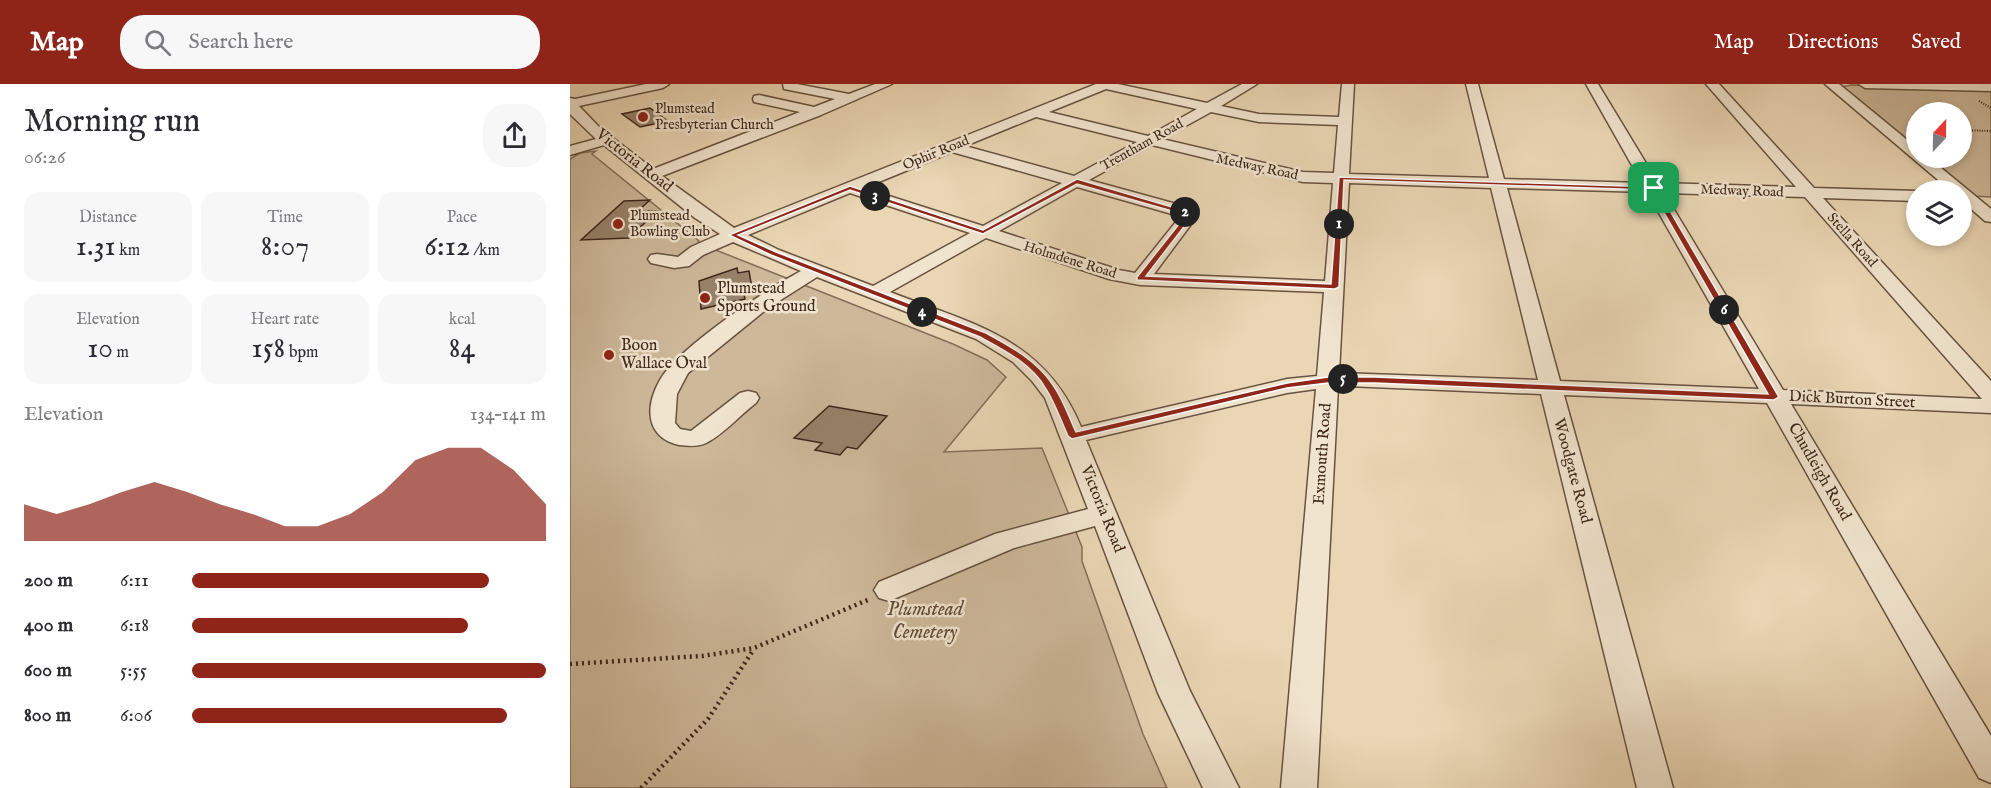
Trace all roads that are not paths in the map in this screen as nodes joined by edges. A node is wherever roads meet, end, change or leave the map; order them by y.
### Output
1 (663, 84) edge
2 (886, 84) edge
3 (1106, 84) edge
4 (1251, 84) edge
5 (1348, 84) edge
6 (1472, 84) edge
7 (1592, 84) edge
8 (1712, 84) edge
9 (1831, 84) edge
10 (1865, 84) edge
11 (1955, 85) edge
12 (788, 86) dead end
13 (1991, 87) edge
14 (627, 92) junction
15 (851, 98) junction
16 (759, 99) dead end
17 (639, 100) dead end
18 (572, 108) edge
19 (1208, 108) junction
20 (816, 112) junction
21 (1035, 113) junction
22 (1346, 120) junction
23 (600, 135) junction
24 (1148, 142) junction
25 (1906, 146) edge
26 (951, 147) junction
27 (570, 149) edge
28 (1932, 168) edge
29 (651, 175) junction
30 (1341, 178) junction
31 (1946, 180) edge
32 (1077, 181) junction
33 (1499, 183) junction
34 (850, 188) junction
35 (1654, 188) junction
36 (1809, 193) junction
37 (1906, 196) edge
38 (1972, 196) edge
39 (1991, 198) edge
40 (1972, 202) edge
41 (1991, 217) edge
42 (983, 232) junction
43 (732, 235) junction
44 (651, 253) dead end
45 (817, 270) junction
46 (1140, 279) junction
47 (1335, 287) junction
48 (875, 293) junction
49 (1328, 380) junction
50 (1551, 388) junction
51 (1991, 395) edge
52 (1774, 397) junction
53 (748, 398) dead end
54 (1991, 406) edge
55 (1072, 436) junction
56 (1104, 514) junction
57 (889, 590) road end
58 (1991, 767) edge
59 (1221, 788) edge
60 (1299, 788) edge
61 (1655, 788) edge

1 - 14 street
2 - 15 street
3 - 19 street
3 - 21 street, Ophir Road
4 - 19 street, Trentham Road
5 - 22 street, Exmouth Road
6 - 33 street, Woodgate Road
7 - 35 street, Chudleigh Road
8 - 36 street, Stella Road
9 - 25 street
10 - 11 street
11 - 13 street
12 - 15 street
14 - 17 street
14 - 18 street
15 - 20 street
16 - 20 street
18 - 23 street, Victoria Road
19 - 22 street
19 - 24 street, Trentham Road
20 - 29 street
21 - 24 street, Medway Road
21 - 26 street, Ophir Road
22 - 30 street, Exmouth Road
23 - 27 street
23 - 29 street, Victoria Road
24 - 30 street, Medway Road
24 - 32 street, Trentham Road
26 - 32 street
26 - 34 street, Ophir Road
28 - 31 street
29 - 43 street, Victoria Road
30 - 33 street, Medway Road
30 - 47 street, Exmouth Road
32 - 42 street, Trentham Road
32 - 46 street
33 - 35 street, Medway Road
33 - 50 street, Woodgate Road
34 - 42 street, Holmdene Road
34 - 43 street, Ophir Road
35 - 36 street, Medway Road
35 - 52 street, Chudleigh Road
36 - 37 street, Medway Road
36 - 51 street, Stella Road
38 - 39 street
40 - 41 street
42 - 46 street, Holmdene Road
42 - 48 street, Trentham Road
43 - 44 street, Ophir Road
43 - 45 street, Victoria Road
45 - 48 street, Victoria Road
45 - 53 street
46 - 47 street, Holmdene Road
47 - 49 street, Exmouth Road
48 - 55 street, Victoria Road
49 - 50 street, Dick Burton Street
49 - 55 street, Dick Burton Street
49 - 60 street, Exmouth Road
50 - 52 street, Dick Burton Street
50 - 61 street, Woodgate Road
52 - 54 street, Dick Burton Street
52 - 58 street, Chudleigh Road
55 - 56 street, Victoria Road
56 - 57 street
56 - 59 street, Victoria Road

